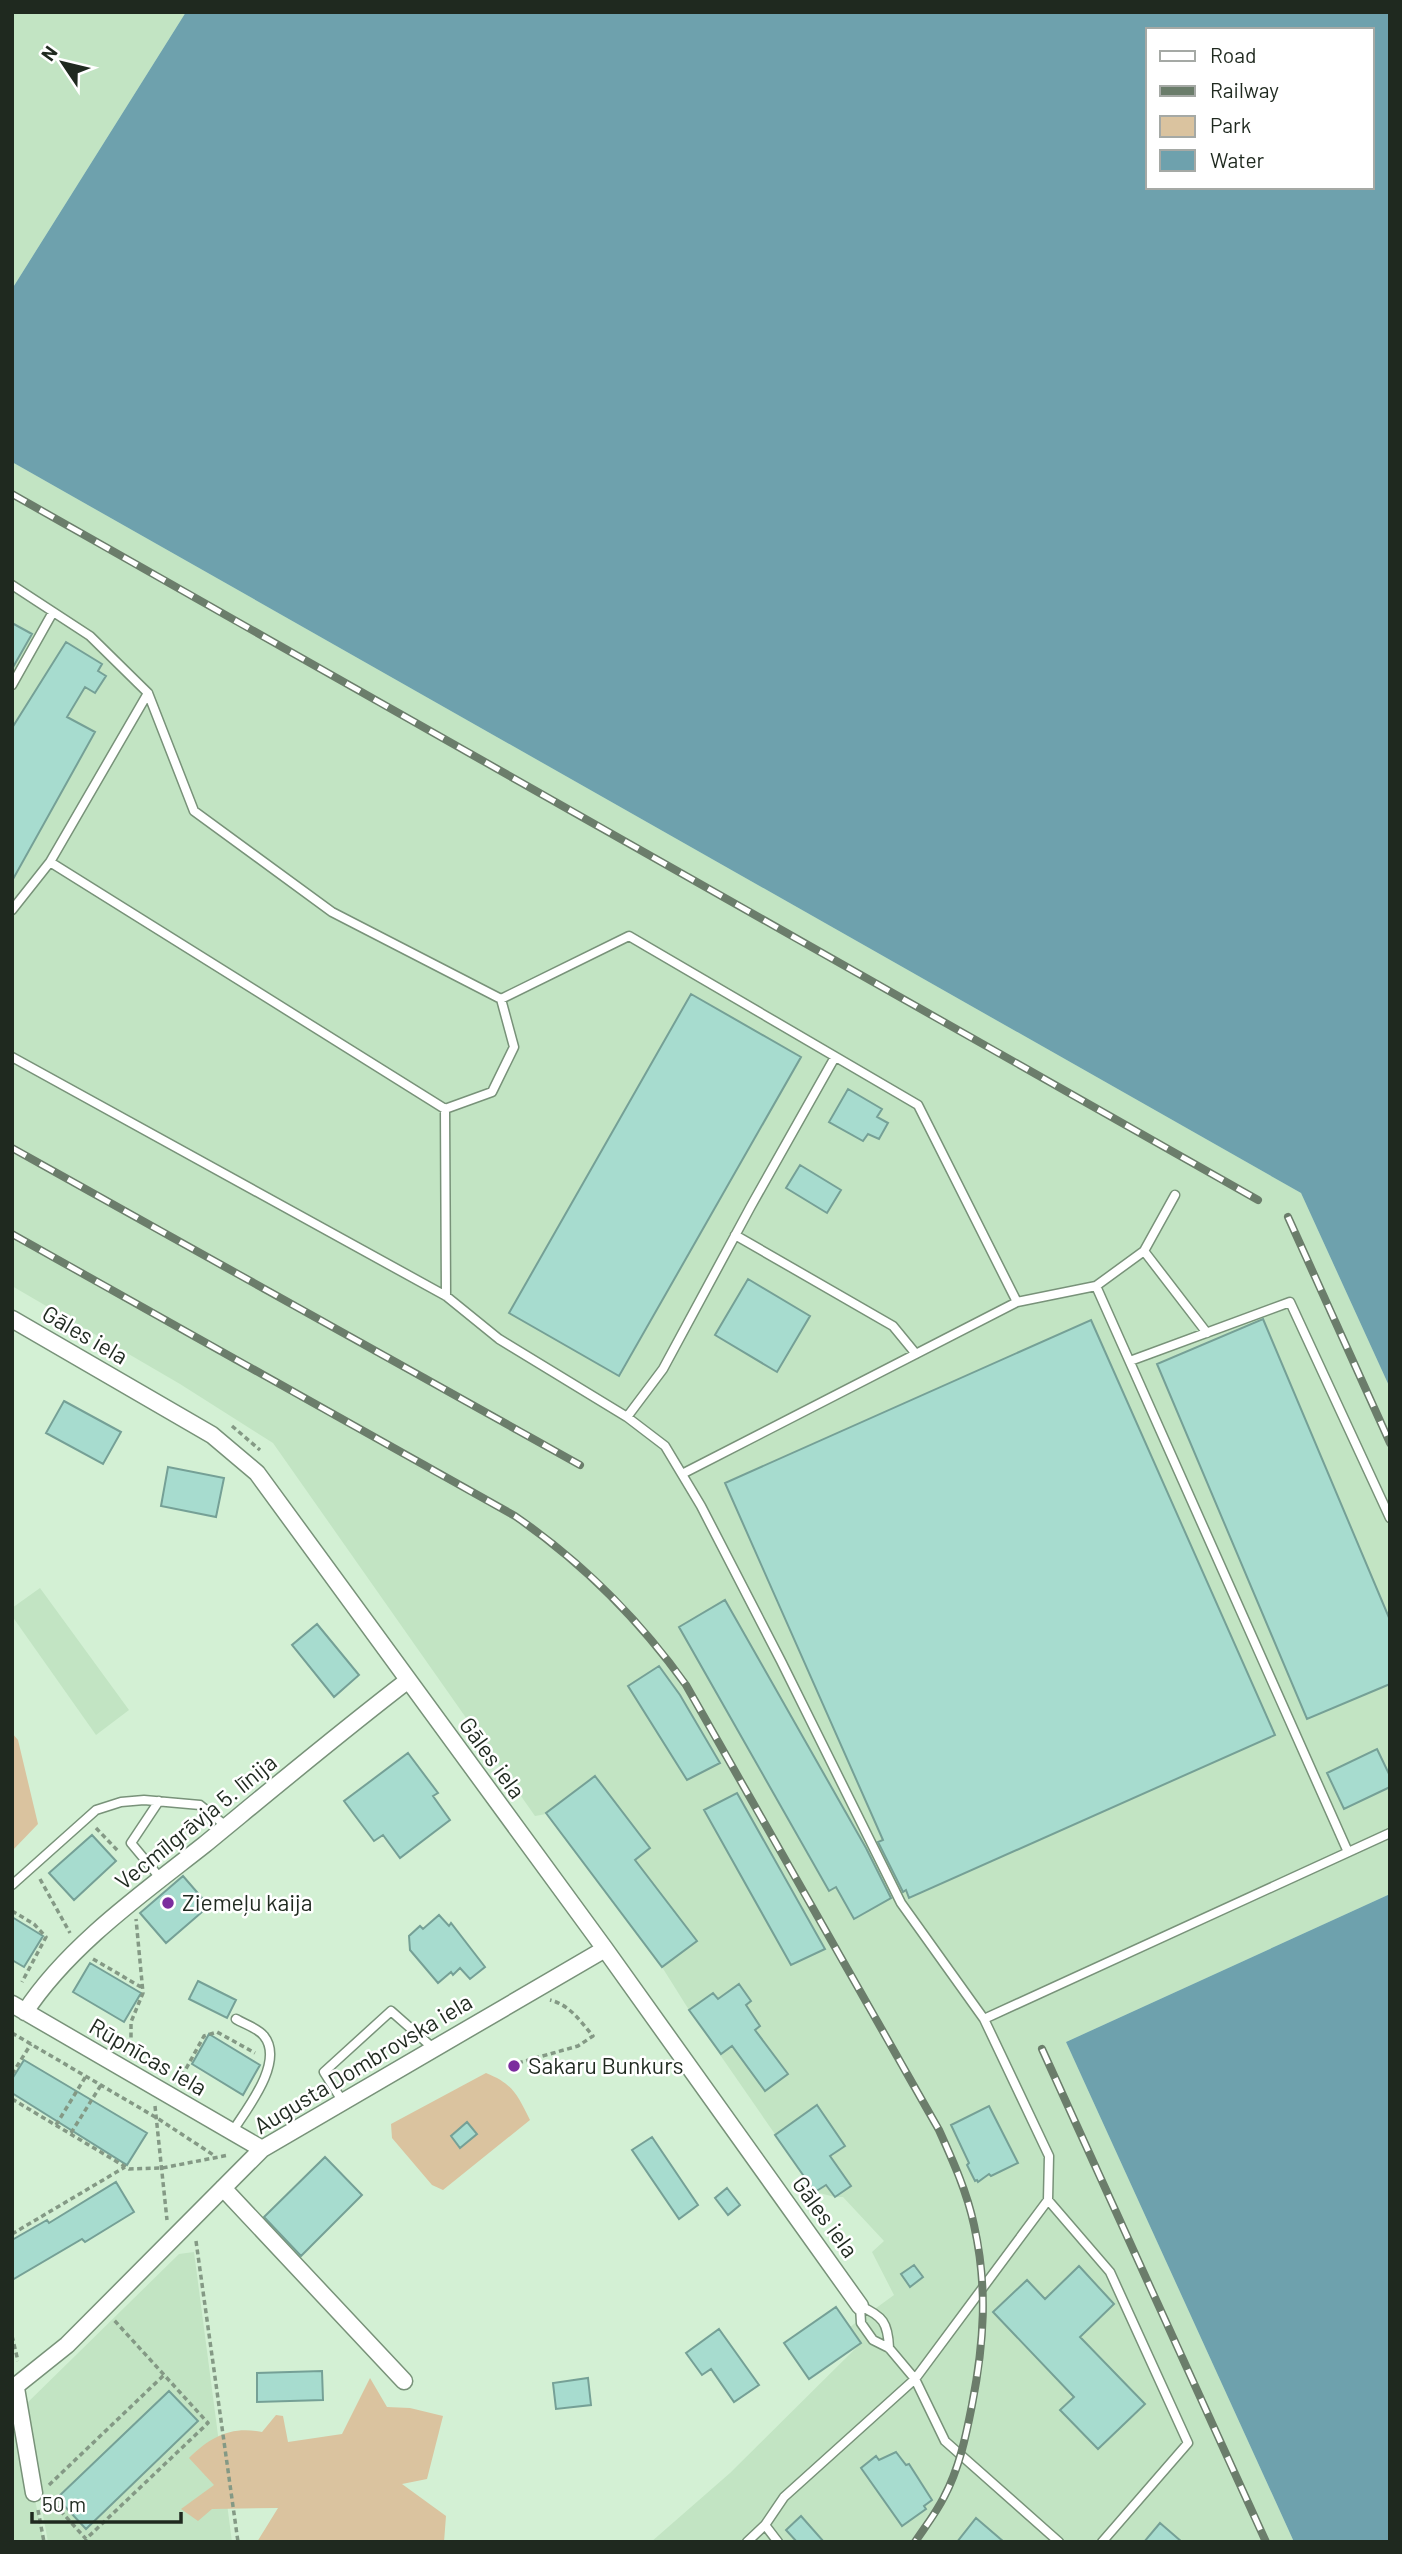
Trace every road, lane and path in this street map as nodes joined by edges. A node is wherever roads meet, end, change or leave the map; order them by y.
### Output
1 (12, 585) edge
2 (53, 612) junction
3 (12, 685) edge
4 (148, 693) junction
5 (50, 862) junction
6 (12, 910) edge
7 (502, 999) junction
8 (12, 1057) edge
9 (835, 1057) junction
10 (445, 1109) junction
11 (1175, 1195) dead end
12 (735, 1235) junction
13 (1144, 1251) junction
14 (1096, 1286) junction
15 (446, 1296) junction
16 (1017, 1302) junction
17 (12, 1319) edge
18 (1207, 1333) junction
19 (916, 1354) junction
20 (1130, 1361) junction
21 (626, 1417) junction
22 (682, 1474) junction
23 (1390, 1518) edge
24 (407, 1681) junction
25 (159, 1801) junction
26 (226, 1826) junction
27 (1390, 1833) edge
28 (89, 1834) dead end
29 (1348, 1852) junction
30 (124, 1857) dead end
31 (48, 1872) dead end
32 (161, 1879) junction
33 (12, 1885) edge
34 (130, 1905) junction
35 (12, 1911) edge
36 (80, 1949) junction
37 (606, 1949) junction
38 (22, 1982) dead end
39 (141, 1987) junction
40 (540, 2002) dead end
41 (19, 2008) edge
42 (236, 2019) dead end
43 (984, 2019) junction
44 (12, 2033) edge
45 (31, 2044) junction
46 (131, 2046) dead end
47 (433, 2048) junction
48 (260, 2062) dead end
49 (518, 2063) dead end
50 (12, 2074) edge
51 (86, 2076) junction
52 (182, 2076) dead end
53 (101, 2085) junction
54 (153, 2087) junction
55 (12, 2099) edge
56 (343, 2102) junction
57 (157, 2118) junction
58 (56, 2124) junction
59 (232, 2132) junction
60 (71, 2133) junction
61 (262, 2149) junction
62 (217, 2157) junction
63 (125, 2166) junction
64 (162, 2168) junction
65 (223, 2188) junction
66 (1048, 2200) junction
67 (166, 2206) dead end
68 (193, 2219) junction
69 (12, 2234) edge
70 (860, 2306) junction
71 (103, 2308) junction
72 (889, 2348) junction
73 (164, 2375) junction
74 (915, 2379) junction
75 (404, 2381) dead end
76 (14, 2388) edge
77 (34, 2493) joint
78 (765, 2525) junction
79 (44, 2542) edge
80 (238, 2542) edge
81 (747, 2542) edge
82 (778, 2542) edge
83 (1059, 2542) edge
84 (1102, 2542) edge

1 - 2 lane
2 - 3 lane
2 - 4 lane
4 - 5 lane
4 - 7 lane
5 - 6 lane
5 - 10 lane
7 - 9 lane
7 - 10 lane
8 - 15 lane
9 - 12 lane
9 - 16 lane
10 - 15 lane
11 - 13 lane
12 - 19 lane
12 - 21 lane
13 - 14 lane
13 - 18 lane
14 - 16 lane
14 - 20 lane
15 - 21 lane
16 - 19 lane
17 - 24 street, Gāles iela
18 - 20 lane
18 - 23 lane
19 - 22 lane
20 - 29 lane
21 - 22 lane
22 - 43 lane
24 - 26 street, Vecmīlgrāvja 5. līnija
24 - 37 street, Gāles iela
25 - 26 lane
25 - 32 lane
25 - 33 lane
26 - 32 street, Vecmīlgrāvja 5. līnija
27 - 29 lane
28 - 30 path
29 - 43 lane
31 - 36 path
32 - 34 street, Vecmīlgrāvja 5. līnija
34 - 36 street, Vecmīlgrāvja 5. līnija
34 - 39 path
35 - 38 path
36 - 39 path
36 - 41 street, Vecmīlgrāvja 5. līnija
37 - 47 street, Augusta Dombrovska iela
37 - 70 street, Gāles iela
39 - 46 path
40 - 49 path
41 - 54 street, Rūpnīcas iela
42 - 59 lane
43 - 66 lane
44 - 45 path
45 - 50 path
45 - 51 path
47 - 56 street, Augusta Dombrovska iela
47 - 56 lane
48 - 52 path
51 - 53 path
51 - 58 path
53 - 57 path
53 - 60 path
54 - 57 path
54 - 59 street, Rūpnīcas iela
55 - 58 path
56 - 61 street, Augusta Dombrovska iela
57 - 62 path
57 - 64 path
58 - 60 path
59 - 61 street, Rūpnīcas iela
60 - 63 path
61 - 62 path
61 - 65 street, Augusta Dombrovska iela
62 - 64 path
63 - 64 path
63 - 69 path
64 - 67 path
65 - 68 street, Augusta Dombrovska iela
65 - 75 street
66 - 74 lane
66 - 84 lane
68 - 71 street, Augusta Dombrovska iela
68 - 80 path
70 - 72 lane
70 - 72 lane
71 - 73 path
71 - 76 street, Augusta Dombrovska iela
72 - 74 lane
73 - 73 path
74 - 78 lane
74 - 83 lane
76 - 77 street
77 - 79 path
78 - 81 lane
78 - 82 lane

